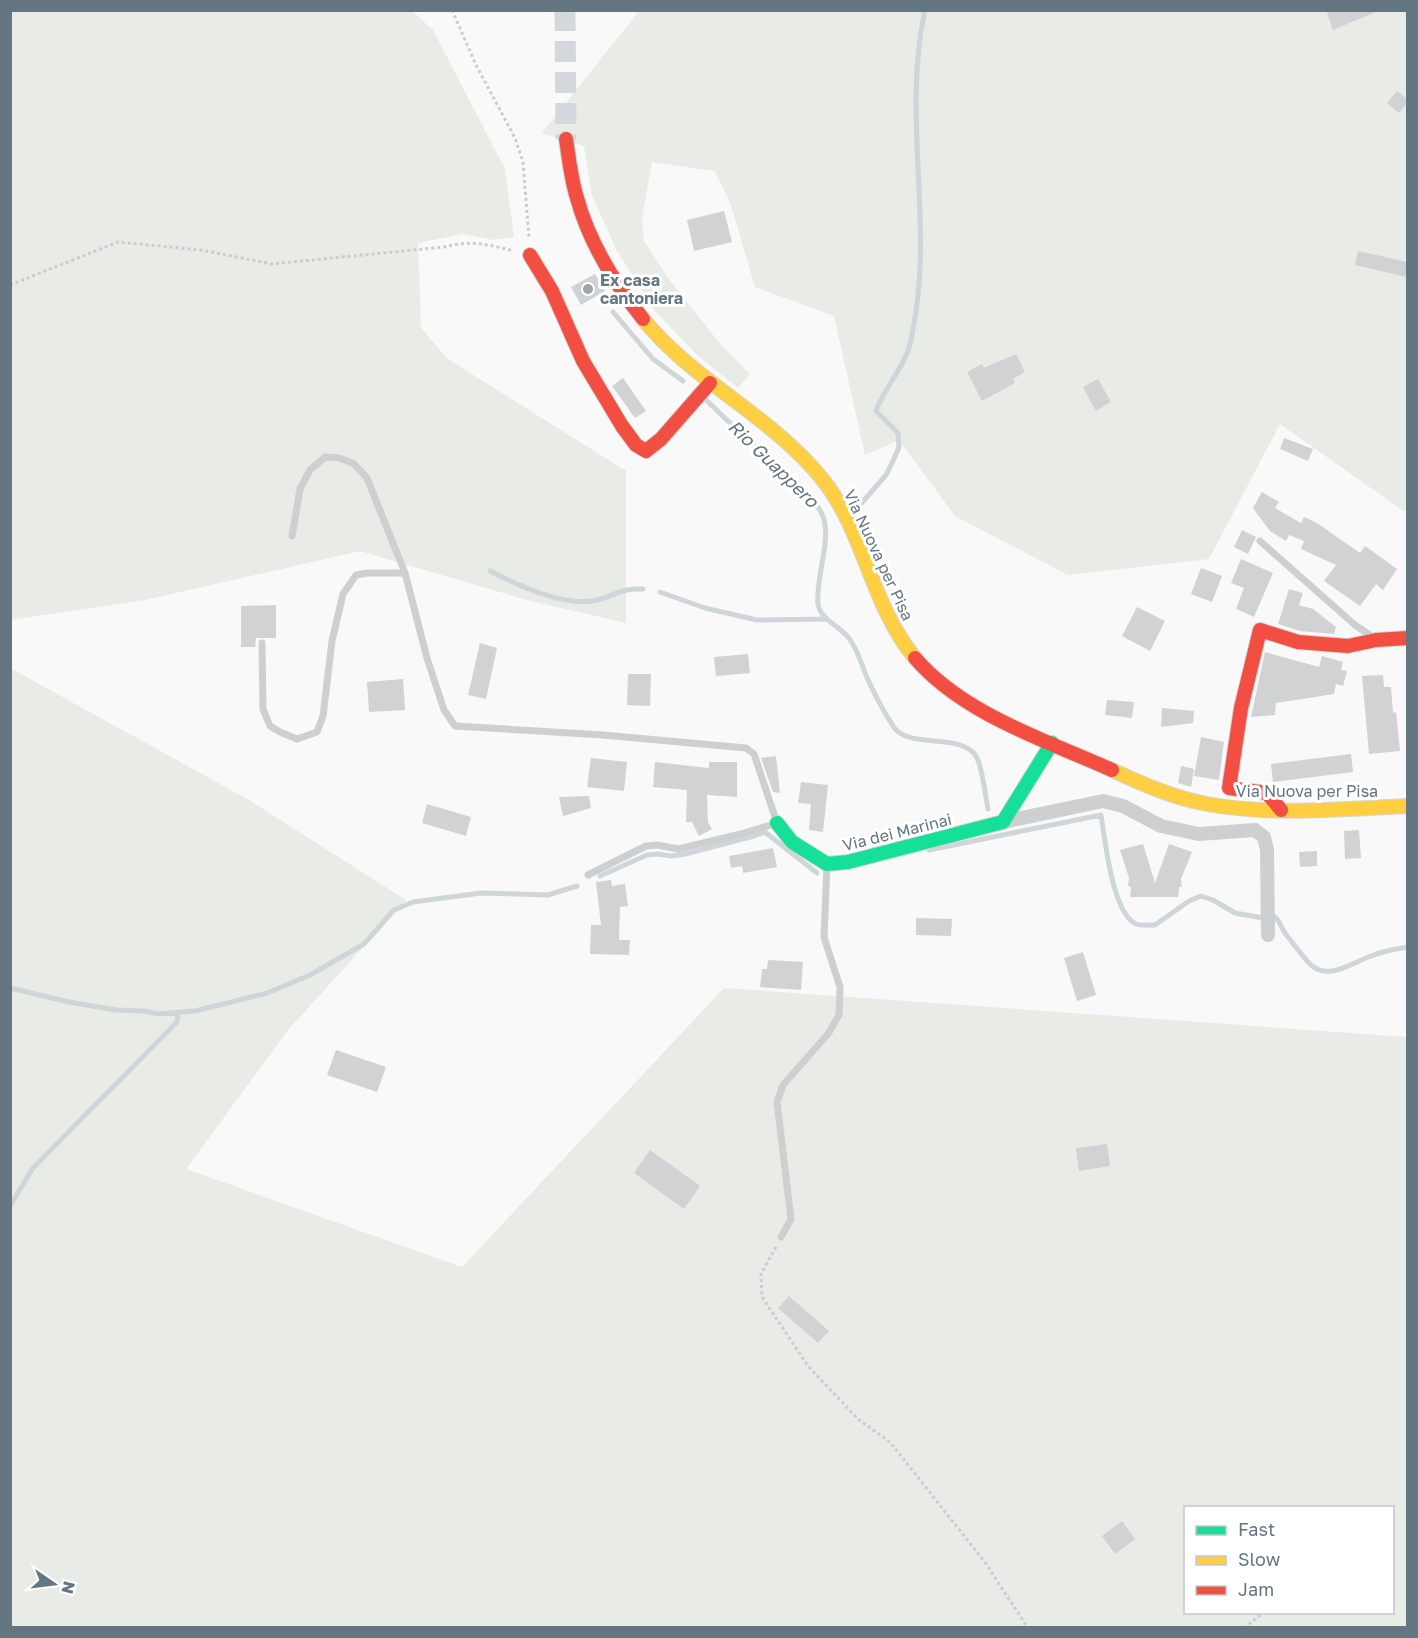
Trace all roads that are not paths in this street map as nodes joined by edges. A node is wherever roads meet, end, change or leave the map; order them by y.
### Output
1 (566, 139) tunnel mouth
2 (530, 255) road end
3 (710, 383) junction
4 (292, 536) dead end
5 (1260, 541) dead end
6 (405, 573) junction
7 (1407, 638) edge
8 (1376, 640) junction
9 (262, 643) dead end
10 (1052, 743) junction
11 (1407, 806) edge
12 (1281, 810) junction
13 (1003, 822) junction
14 (777, 823) junction
15 (827, 864) junction
16 (588, 875) dead end
17 (1268, 935) dead end
18 (781, 1237) road end

1 - 3 main road, Via Nuova per Pisa
2 - 3 main road
3 - 10 main road, Via Nuova per Pisa
4 - 6 lane
5 - 8 lane
6 - 9 lane
6 - 14 lane
7 - 8 main road
8 - 12 main road
10 - 12 main road, Via Nuova per Pisa
10 - 13 main road
11 - 12 main road, Via Nuova per Pisa
13 - 15 main road, Via dei Marinai
13 - 17 street, Via dei Marinai
14 - 15 main road, Via dei Marinai
14 - 16 lane
15 - 18 lane

